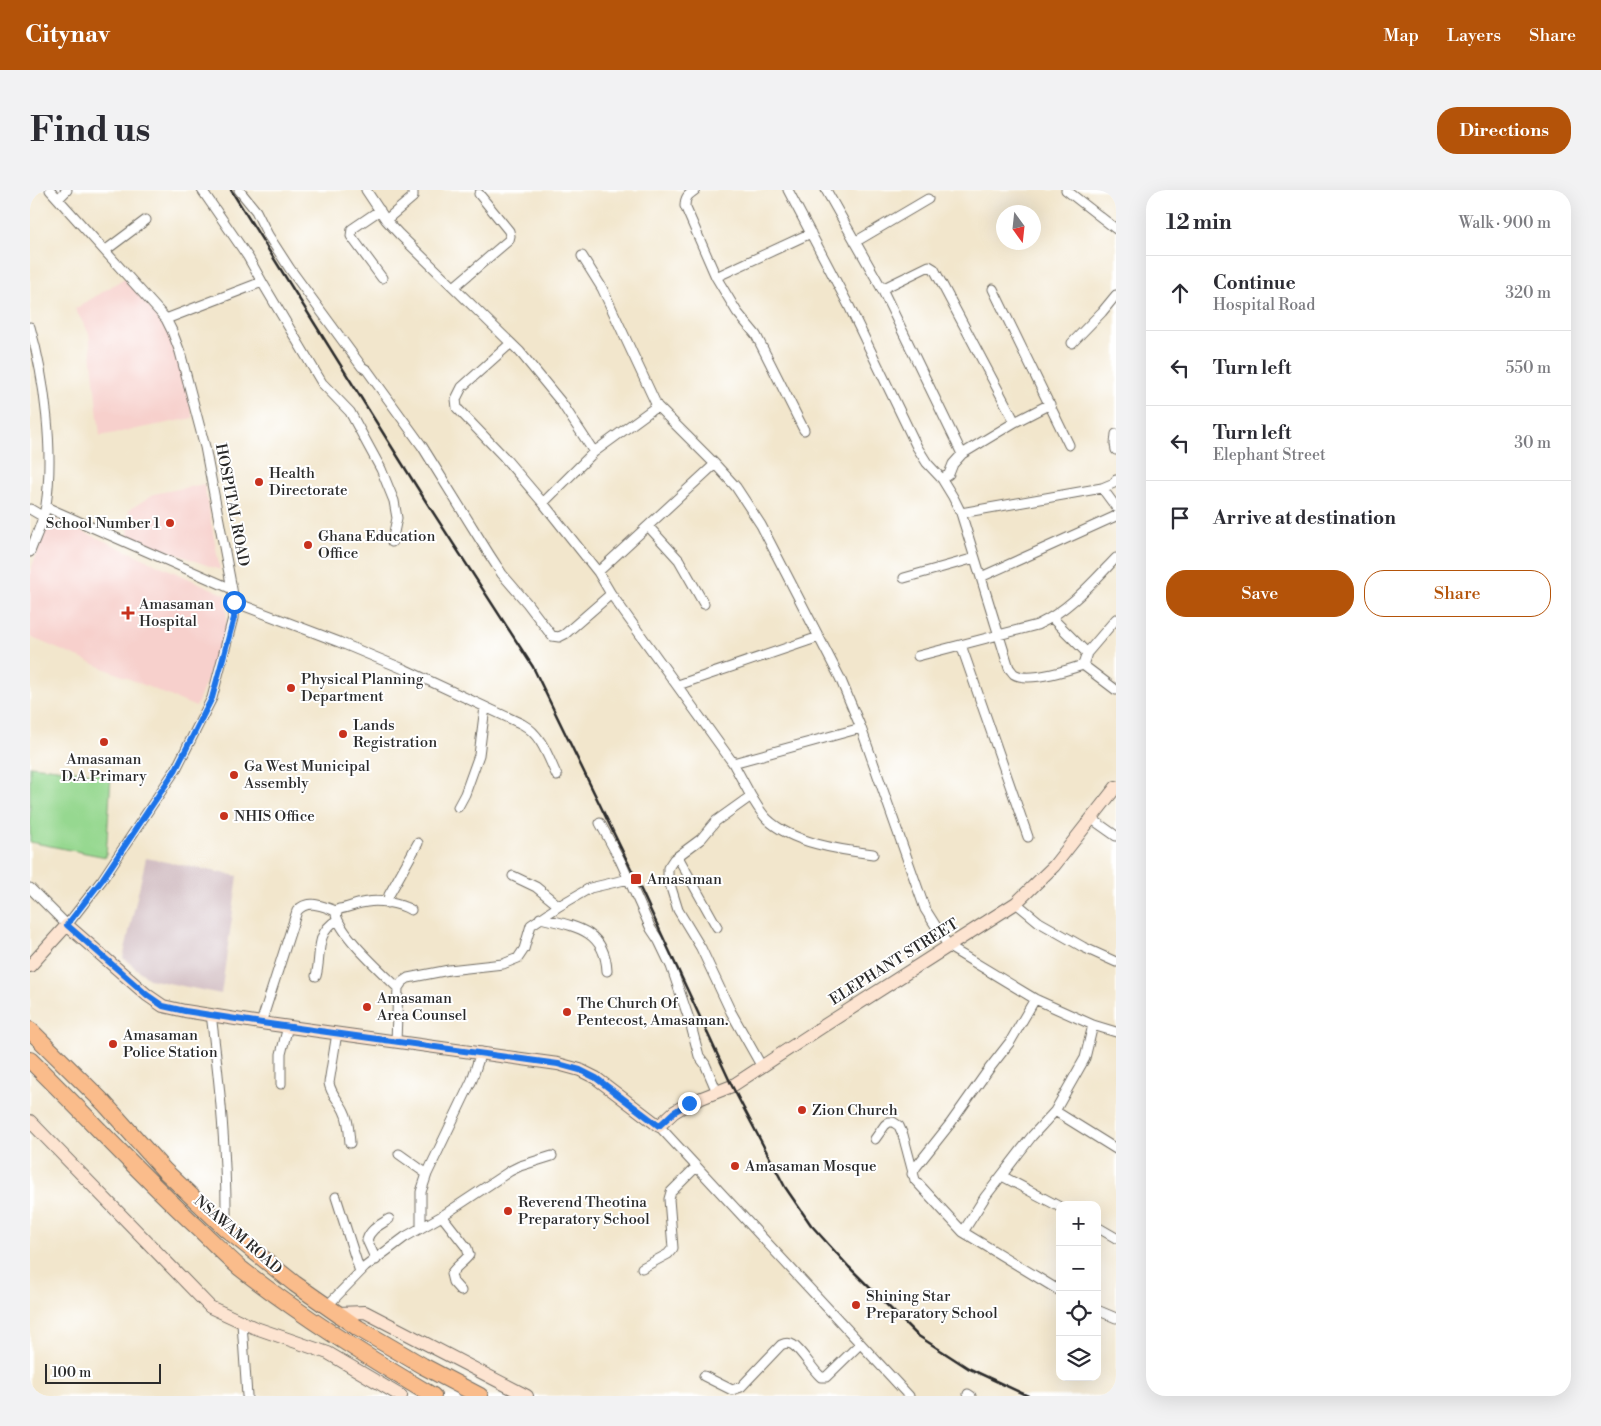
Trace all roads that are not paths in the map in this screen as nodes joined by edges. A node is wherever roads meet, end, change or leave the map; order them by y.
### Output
1 (50, 190) edge
2 (67, 190) edge
3 (202, 190) edge
4 (239, 190) edge
5 (366, 190) edge
6 (413, 190) edge
7 (695, 190) edge
8 (788, 190) edge
9 (1066, 190) edge
10 (828, 191) edge
11 (479, 194) dead end
12 (58, 199) junction
13 (928, 199) dead end
14 (380, 210) junction
15 (146, 220) dead end
16 (386, 220) junction
17 (1116, 229) edge
18 (811, 233) junction
19 (855, 242) junction
20 (106, 250) junction
21 (582, 256) dead end
22 (716, 277) junction
23 (382, 278) dead end
24 (262, 282) junction
25 (454, 287) junction
26 (882, 289) junction
27 (993, 289) dead end
28 (1116, 295) edge
29 (166, 319) junction
30 (30, 328) edge
31 (511, 343) junction
32 (1072, 343) dead end
33 (1050, 404) junction
34 (657, 406) junction
35 (1015, 422) junction
36 (804, 430) dead end
37 (1116, 434) edge
38 (1069, 445) dead end
39 (1116, 450) edge
40 (594, 452) junction
41 (962, 454) junction
42 (715, 464) junction
43 (942, 479) junction
44 (1116, 480) edge
45 (1102, 488) junction
46 (543, 503) junction
47 (46, 507) junction
48 (1116, 507) edge
49 (30, 509) edge
50 (961, 513) junction
51 (42, 516) junction
52 (1116, 516) edge
53 (648, 526) junction
54 (392, 542) dead end
55 (30, 552) edge
56 (975, 558) junction
57 (1116, 558) edge
58 (598, 572) junction
59 (981, 577) junction
60 (904, 578) dead end
61 (232, 589) junction
62 (611, 594) junction
63 (234, 602) junction
64 (704, 604) dead end
65 (1052, 618) junction
66 (1116, 619) edge
67 (998, 635) junction
68 (819, 637) junction
69 (961, 645) junction
70 (1087, 653) junction
71 (918, 656) dead end
72 (1082, 665) junction
73 (678, 685) junction
74 (1116, 690) edge
75 (485, 707) junction
76 (861, 728) junction
77 (733, 763) junction
78 (557, 776) dead end
79 (1116, 787) edge
80 (751, 796) junction
81 (458, 806) dead end
82 (1092, 819) junction
83 (600, 822) dead end
84 (1116, 836) edge
85 (1028, 837) dead end
86 (418, 843) dead end
87 (873, 854) dead end
88 (678, 857) junction
89 (513, 876) dead end
90 (629, 879) junction
91 (30, 888) edge
92 (387, 903) junction
93 (1016, 903) junction
94 (559, 906) junction
95 (411, 910) dead end
96 (337, 916) junction
97 (540, 918) junction
98 (67, 925) junction
99 (717, 927) dead end
100 (949, 947) junction
101 (1116, 962) edge
102 (30, 966) edge
103 (607, 971) dead end
104 (316, 976) dead end
105 (398, 988) junction
106 (1035, 999) junction
107 (211, 1014) junction
108 (262, 1023) junction
109 (1093, 1025) junction
110 (288, 1026) junction
111 (30, 1030) edge
112 (1116, 1032) edge
113 (337, 1033) junction
114 (396, 1042) junction
115 (481, 1052) junction
116 (30, 1060) edge
117 (762, 1067) junction
118 (281, 1084) dead end
119 (718, 1092) junction
120 (1055, 1111) junction
121 (30, 1121) edge
122 (659, 1126) junction
123 (875, 1139) dead end
124 (350, 1143) dead end
125 (1116, 1149) edge
126 (399, 1154) dead end
127 (552, 1156) dead end
128 (696, 1167) junction
129 (427, 1174) junction
130 (912, 1174) junction
131 (1002, 1176) junction
132 (336, 1197) dead end
133 (1056, 1205) edge
134 (442, 1216) junction
135 (389, 1219) dead end
136 (421, 1227) junction
137 (226, 1229) junction
138 (1101, 1230) edge
139 (963, 1232) junction
140 (1116, 1238) edge
141 (376, 1260) junction
142 (642, 1268) dead end
143 (360, 1272) junction
144 (1056, 1288) edge
145 (461, 1291) dead end
146 (332, 1310) junction
147 (1101, 1312) edge
148 (1116, 1318) edge
149 (242, 1322) junction
150 (860, 1344) junction
151 (704, 1376) dead end
152 (247, 1396) edge
153 (401, 1396) edge
154 (433, 1396) edge
155 (480, 1396) edge
156 (528, 1396) edge
157 (909, 1396) edge

1 - 12 street, HOSPITAL ROAD
2 - 12 street
3 - 24 street
4 - 62 street
5 - 14 street
6 - 16 street
7 - 22 street
8 - 18 street
9 - 17 street
10 - 19 street
11 - 25 street
12 - 20 street, HOSPITAL ROAD
13 - 19 street
14 - 16 street
14 - 23 street
15 - 20 street
16 - 25 street
18 - 22 street
18 - 43 street
19 - 26 street
20 - 29 street, HOSPITAL ROAD
21 - 34 street
22 - 36 street
24 - 29 street
24 - 54 street
25 - 31 street
26 - 35 street
26 - 41 street
27 - 33 street
28 - 32 street
29 - 61 street, HOSPITAL ROAD
30 - 47 street
31 - 40 street
31 - 46 street
33 - 35 street
33 - 38 street
34 - 40 street
34 - 42 street
35 - 41 street
37 - 39 street
40 - 46 street
41 - 43 street
42 - 53 street
42 - 68 street
43 - 50 street
44 - 45 street
45 - 48 street
45 - 50 street
46 - 58 street
47 - 51 street
47 - 61 street
49 - 51 street
50 - 56 street
51 - 55 street
52 - 59 street
53 - 58 street
53 - 64 street
56 - 59 street
56 - 60 street
57 - 65 street
58 - 62 street
59 - 67 street
61 - 63 street, HOSPITAL ROAD
62 - 73 street
63 - 75 street
63 - 98 street, HOSPITAL ROAD
65 - 67 street
65 - 70 street
66 - 70 street
67 - 69 street
67 - 72 street
68 - 73 street
68 - 76 street
69 - 71 street
69 - 85 street
70 - 72 street
72 - 74 street
73 - 77 street
75 - 78 street
75 - 81 street
76 - 77 street
76 - 100 street
77 - 80 street
79 - 82 main road, ELEPHANT STREET
80 - 87 street
80 - 88 street
82 - 84 street
82 - 93 main road, ELEPHANT STREET
83 - 90 street
86 - 92 street
88 - 99 street
88 - 117 street
89 - 94 street
90 - 94 street
90 - 119 street
91 - 98 street
92 - 95 street
92 - 96 street
93 - 100 main road, ELEPHANT STREET
93 - 101 street
94 - 97 street
96 - 104 street
96 - 105 street
96 - 108 street
97 - 103 street
97 - 105 street
98 - 102 main road, HOSPITAL ROAD
98 - 107 main road
100 - 106 street
100 - 117 main road, ELEPHANT STREET
105 - 114 street
106 - 109 street
106 - 130 street
107 - 108 main road
107 - 137 street
108 - 110 main road
109 - 112 street
109 - 120 street
110 - 113 main road
110 - 118 street
111 - 137 highway, NSAWAM ROAD
113 - 114 main road
113 - 124 street
114 - 115 main road
115 - 122 main road
115 - 129 street
116 - 154 highway, NSAWAM ROAD
117 - 119 main road, ELEPHANT STREET
119 - 122 main road, ELEPHANT STREET
120 - 125 street
120 - 131 street
121 - 149 main road
122 - 128 street
123 - 130 street
126 - 129 street
127 - 134 street
128 - 142 street
128 - 150 street
129 - 136 street
130 - 139 street
131 - 133 street
131 - 139 street
132 - 143 street
134 - 136 street
134 - 145 street
135 - 141 street
136 - 141 street
137 - 146 highway, NSAWAM ROAD
138 - 140 street
139 - 144 street
141 - 143 street
143 - 146 street
146 - 155 highway, NSAWAM ROAD
146 - 156 main road
147 - 148 street
149 - 152 street
149 - 153 main road
150 - 151 street
150 - 157 street

